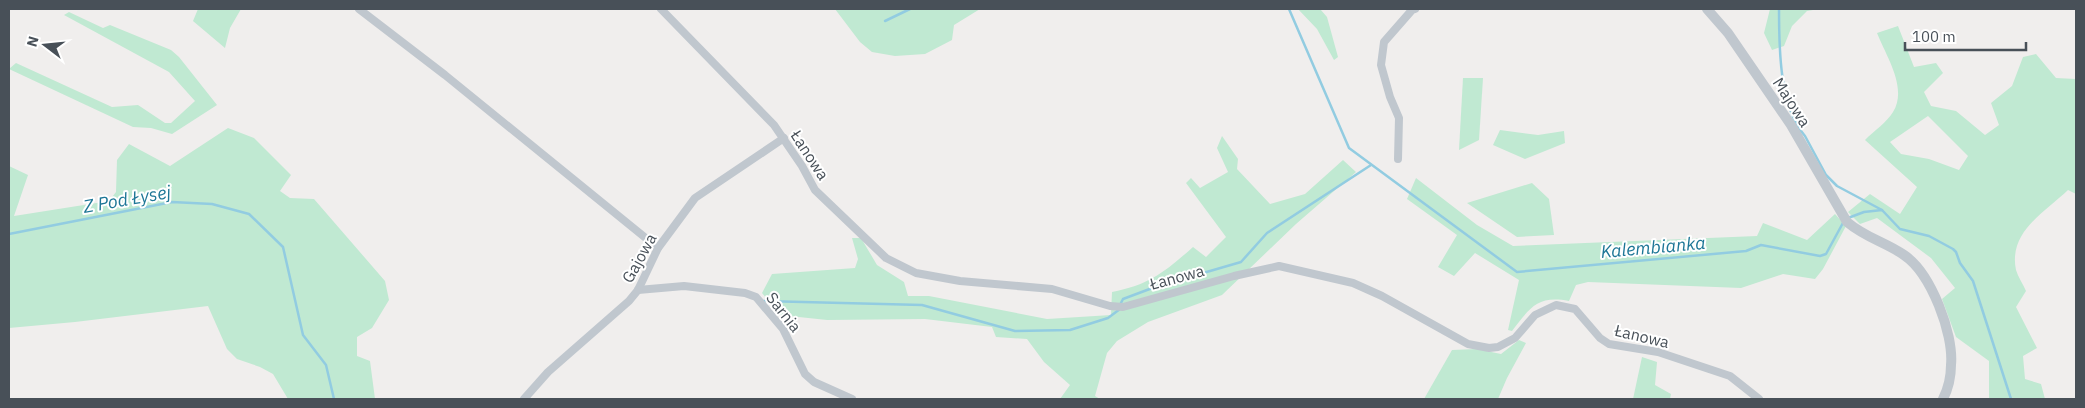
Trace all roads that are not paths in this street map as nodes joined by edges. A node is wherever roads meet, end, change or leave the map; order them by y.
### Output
1 (359, 9) edge
2 (661, 9) edge
3 (1415, 9) edge
4 (1707, 9) edge
5 (784, 138) junction
6 (1398, 158) dead end
7 (658, 248) junction
8 (638, 290) junction
9 (524, 399) edge
10 (852, 399) edge
11 (1759, 399) edge
12 (1943, 399) edge

1 - 7 street
2 - 5 street, Łanowa
3 - 6 street
4 - 12 street, Majowa
5 - 7 street, Gajowa
5 - 11 street, Łanowa
7 - 8 street, Gajowa
8 - 9 street, Gajowa
8 - 10 street, Sarnia

